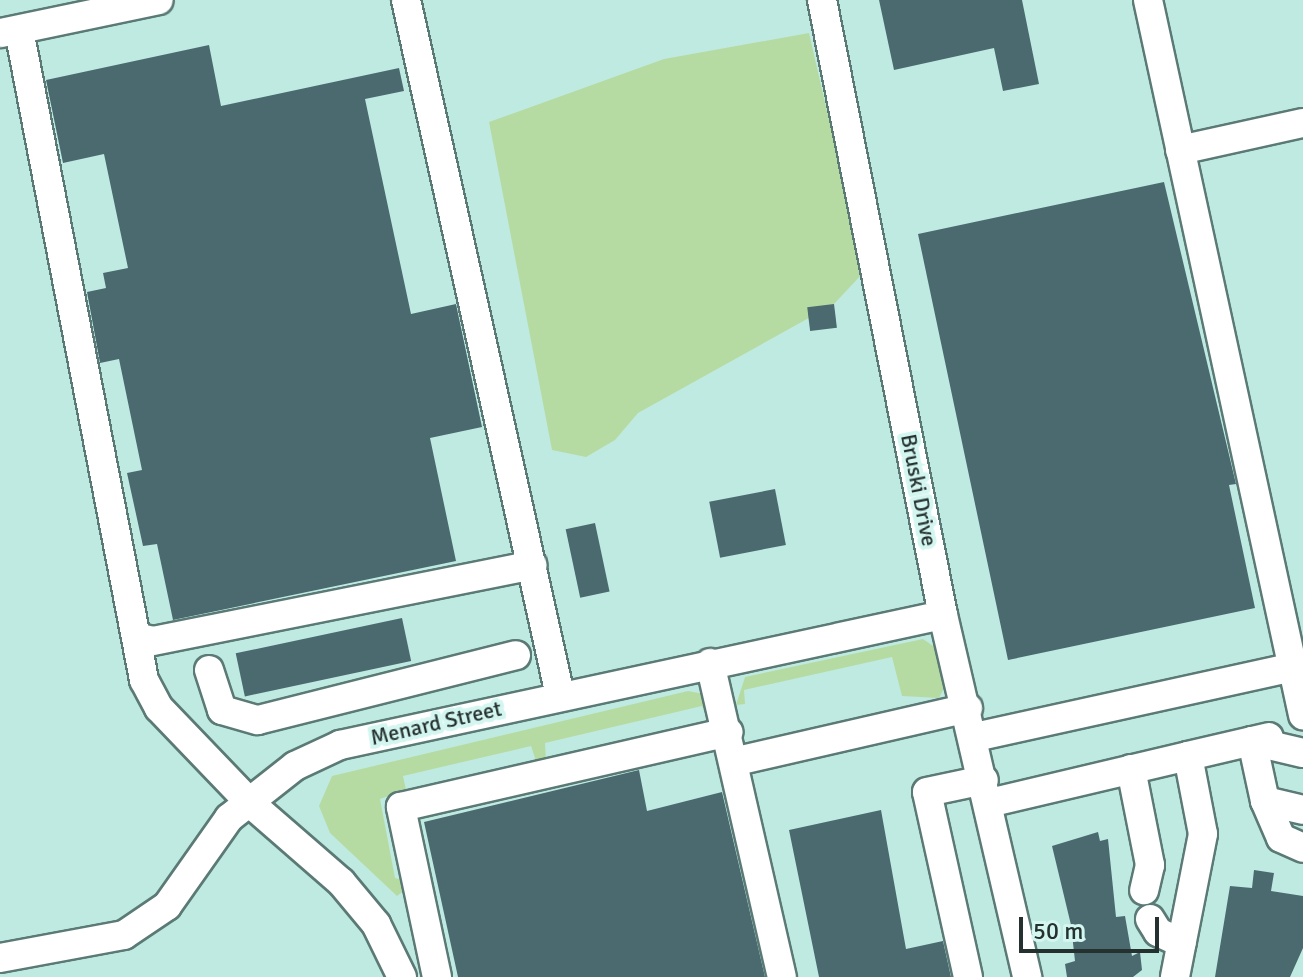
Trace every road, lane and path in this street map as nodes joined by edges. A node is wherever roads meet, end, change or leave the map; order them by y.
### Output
1 (159, 0) edge
2 (406, 0) edge
3 (822, 0) edge
4 (1148, 0) edge
5 (9, 31) edge
6 (1303, 123) edge
7 (1180, 150) junction
8 (532, 565) junction
9 (943, 615) junction
10 (136, 637) junction
11 (516, 655) dead end
12 (710, 663) junction
13 (1297, 666) edge
14 (209, 670) dead end
15 (560, 695) junction
16 (968, 708) junction
17 (1303, 715) edge
18 (1303, 729) edge
19 (729, 732) junction
20 (975, 737) junction
21 (1252, 741) junction
22 (1303, 753) edge
23 (1188, 756) junction
24 (737, 761) junction
25 (1131, 769) junction
26 (987, 791) junction
27 (1265, 801) junction
28 (250, 803) junction
29 (1303, 810) edge
30 (1303, 848) edge
31 (1195, 875) junction
32 (1150, 919) dead end
33 (1182, 943) junction
34 (13, 963) edge
35 (402, 977) edge
36 (437, 977) edge
37 (782, 977) edge
38 (968, 977) edge
39 (1027, 977) edge
40 (1175, 977) edge

1 - 5 street
2 - 8 street
3 - 9 street, Bruski Drive
4 - 7 street
5 - 10 street
6 - 7 street
7 - 13 street
8 - 10 street
8 - 15 street
9 - 12 street, Menard Street
9 - 16 street, Bruski Drive
10 - 28 street
11 - 14 street
12 - 15 street, Menard Street
12 - 19 street
13 - 17 street
13 - 20 street
15 - 28 street, Menard Street
16 - 20 street, Bruski Drive
16 - 24 street
18 - 21 street
19 - 24 street
19 - 36 street
20 - 26 street, Bruski Drive
21 - 22 street
21 - 23 street
21 - 27 street
23 - 25 street
23 - 31 street
24 - 37 street
25 - 26 street
25 - 31 street
26 - 38 street
26 - 39 street, Bruski Drive
27 - 29 street
27 - 30 street
28 - 34 street, Menard Street
28 - 35 street
31 - 33 street
32 - 33 street
33 - 40 street

